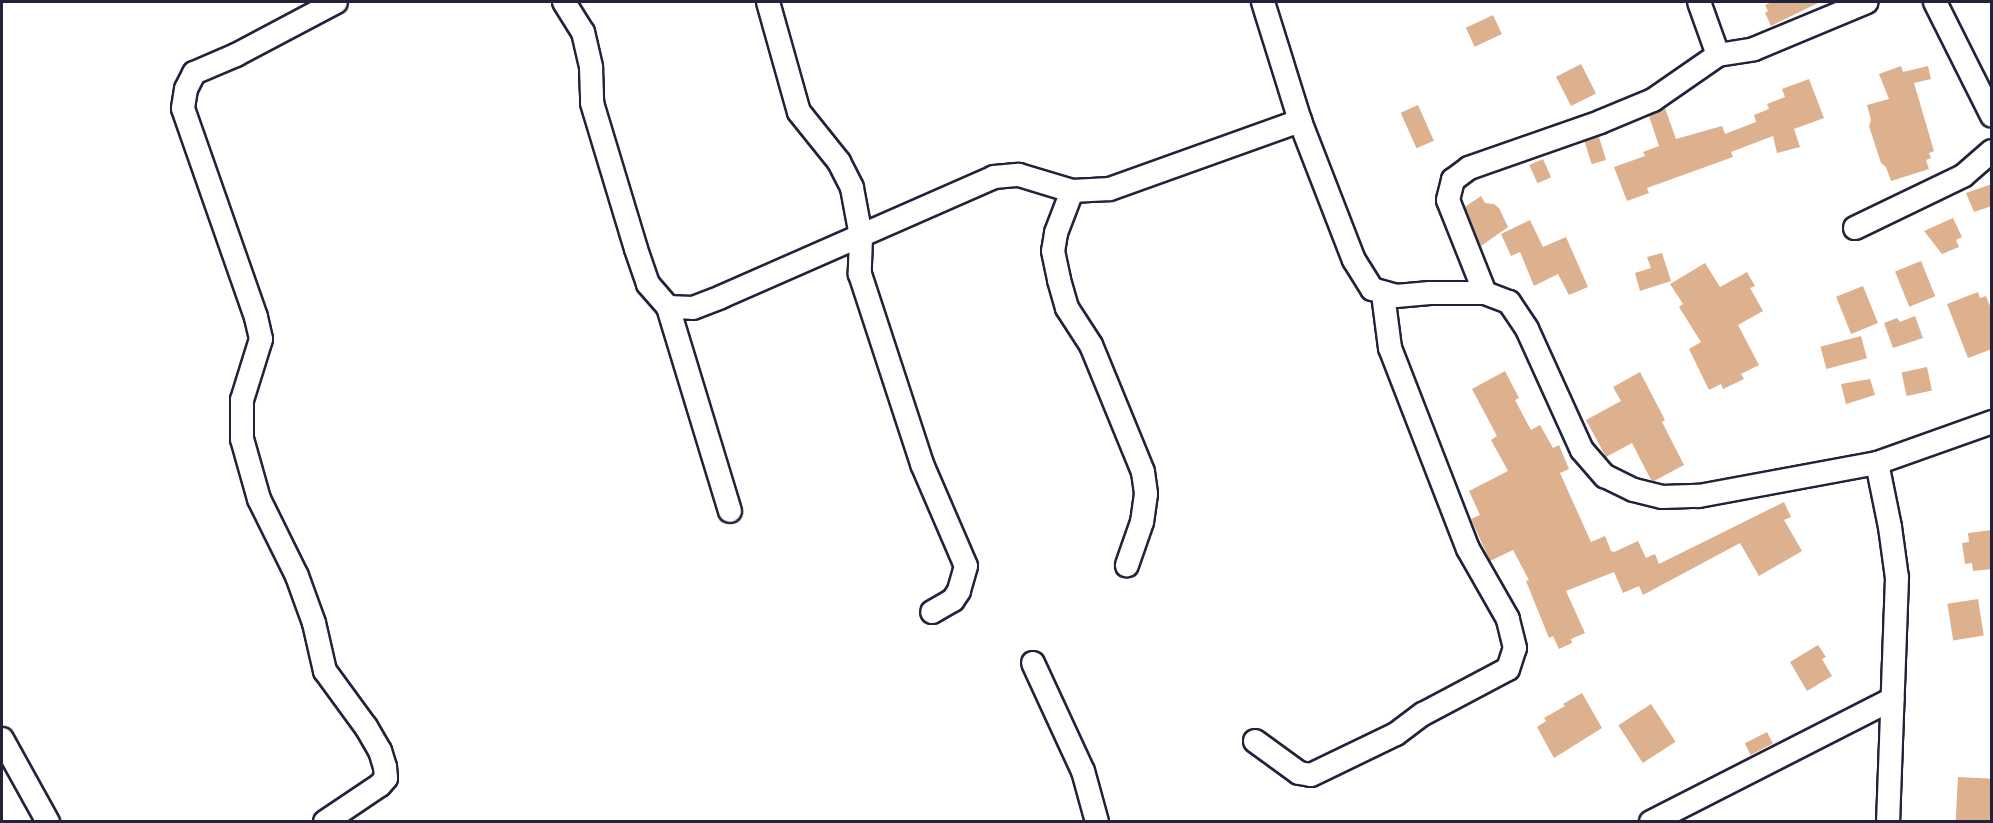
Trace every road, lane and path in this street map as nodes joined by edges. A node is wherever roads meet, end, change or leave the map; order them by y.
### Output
1 (336, 2) edge
2 (564, 2) edge
3 (768, 2) edge
4 (1263, 2) edge
5 (1699, 2) edge
6 (1867, 2) edge
7 (1935, 2) edge
8 (1718, 55) junction
9 (1992, 116) edge
10 (1300, 121) junction
11 (1992, 151) edge
12 (1072, 191) junction
13 (1855, 228) dead end
14 (861, 236) junction
15 (1485, 293) junction
16 (1383, 294) junction
17 (668, 307) junction
18 (1992, 422) edge
19 (1877, 463) junction
20 (730, 511) dead end
21 (1127, 565) dead end
22 (932, 612) dead end
23 (1033, 663) dead end
24 (1892, 699) junction
25 (2, 739) edge
26 (1255, 741) dead end
27 (48, 822) edge
28 (325, 822) edge
29 (1097, 822) edge
30 (1651, 822) edge
31 (1888, 822) edge

1 - 28 street
2 - 17 street
3 - 14 street
4 - 10 street
5 - 8 street
6 - 8 street
7 - 9 street
8 - 15 street
10 - 12 street
10 - 16 street
11 - 13 street
12 - 14 street
12 - 21 street
14 - 17 street
14 - 22 street
15 - 16 street
15 - 19 street
16 - 26 street
17 - 20 street
18 - 19 street
19 - 24 street
23 - 29 street
24 - 30 street
24 - 31 street
25 - 27 street

